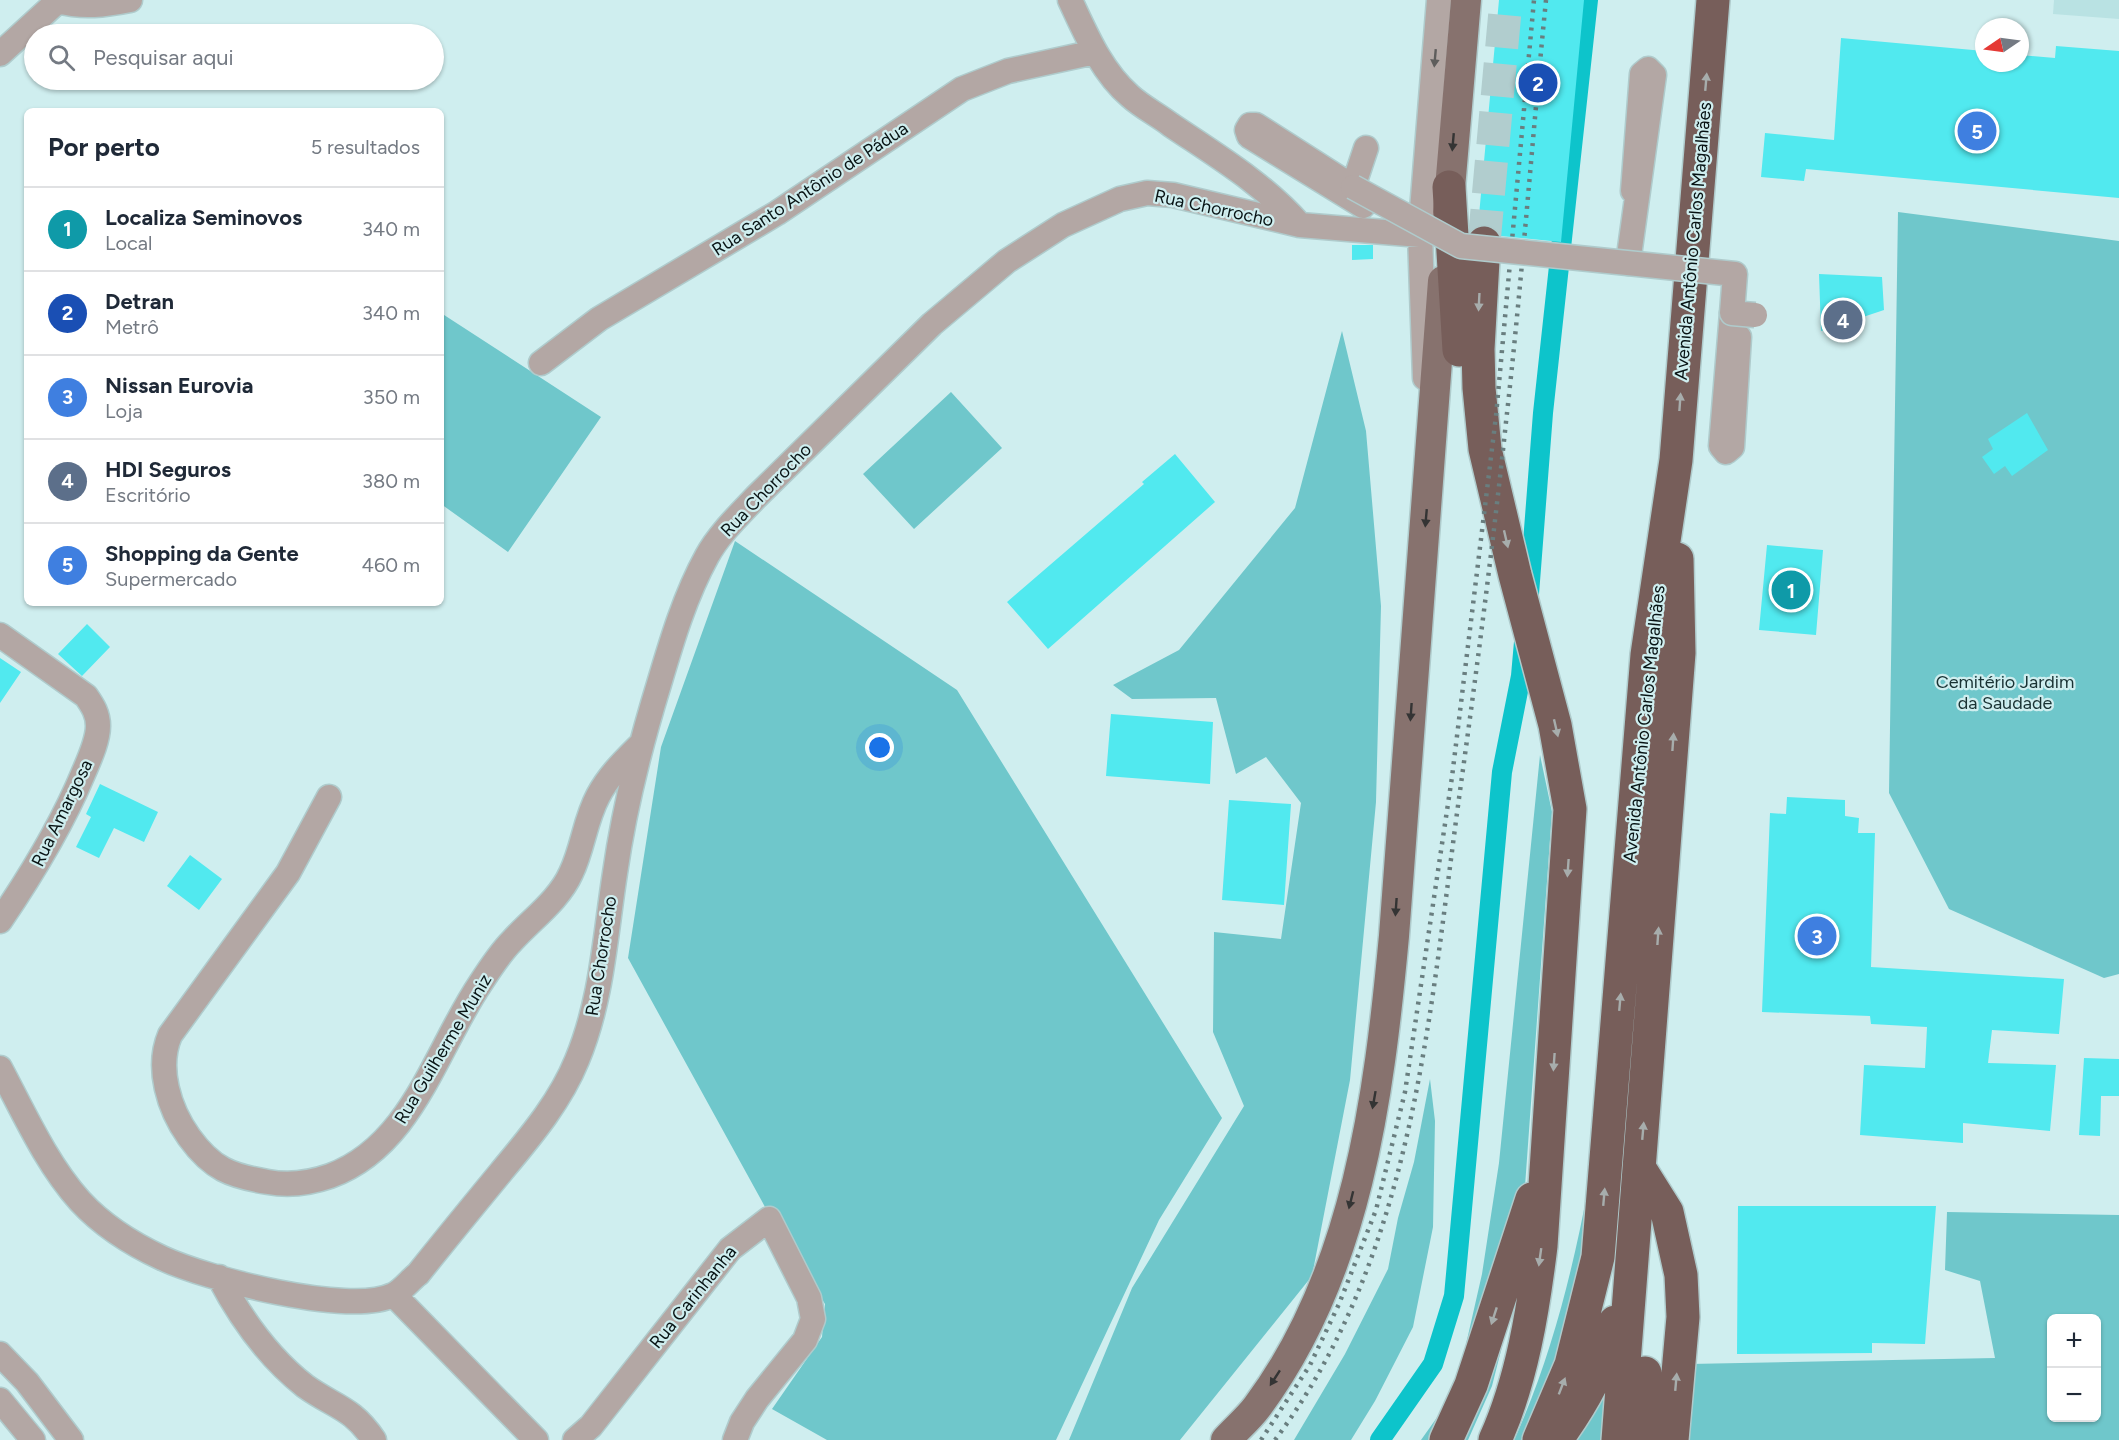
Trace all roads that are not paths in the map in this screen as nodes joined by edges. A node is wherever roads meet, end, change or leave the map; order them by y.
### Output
1 (58, 0) edge
2 (130, 0) edge
3 (1070, 0) edge
4 (1439, 0) edge
5 (1466, 0) edge
6 (1716, 3) edge
7 (32, 24) edge
8 (24, 32) edge
9 (1095, 52) junction
10 (0, 54) edge
11 (1366, 148) dead end
12 (1449, 188) junction
13 (1633, 191) dead end
14 (1300, 225) junction
15 (1420, 234) junction
16 (1503, 247) junction
17 (1628, 263) junction
18 (1732, 313) junction
19 (541, 363) dead end
20 (1485, 449) junction
21 (1676, 460) junction
22 (1430, 471) junction
23 (0, 634) edge
24 (641, 744) junction
25 (329, 797) dead end
26 (0, 921) edge
27 (0, 1068) edge
28 (1549, 1145) junction
29 (1639, 1185) junction
30 (219, 1278) junction
31 (394, 1295) junction
32 (0, 1354) edge
33 (27, 1382) junction
34 (2, 1404) edge
35 (33, 1440) edge
36 (71, 1440) edge
37 (374, 1440) edge
38 (536, 1440) edge
39 (575, 1440) edge
40 (735, 1440) edge
41 (1226, 1440) edge
42 (1446, 1440) edge
43 (1496, 1440) edge
44 (1539, 1440) edge
45 (1556, 1440) edge
46 (1618, 1440) edge
47 (1642, 1440) edge
48 (1672, 1440) edge

1 - 2 street
1 - 7 street
3 - 9 street
4 -> 15 street
5 -> 12 main road
21 -> 6 highway, Avenida Antônio Carlos Magalhães
8 - 10 street
9 - 14 street
9 - 19 street, Rua Santo Antônio de Pádua
11 - 16 street, bridge
12 - 20 highway
12 - 22 main road
13 - 17 street
14 - 15 street, Rua Chorrocho
14 - 24 street, Rua Chorrocho
15 - 22 street
16 - 17 street, bridge
16 -> 20 highway
17 - 18 street, bridge
18 - 18 street, bridge
20 -> 28 highway
29 -> 21 highway
44 -> 21 highway, Avenida Antônio Carlos Magalhães
22 -> 41 main road
23 - 26 street, Rua Amargosa
24 - 25 street, Rua Guilherme Muniz
24 - 31 street, Rua Chorrocho
27 - 30 street
28 -> 42 highway
28 -> 43 highway
29 - 45 highway
29 - 46 highway
29 - 47 highway
48 -> 29 highway
30 - 31 street
30 - 37 street
31 - 38 street
32 - 33 street
33 - 34 street
33 - 36 street
34 - 35 street
39 - 40 street, Rua Carinhanha

